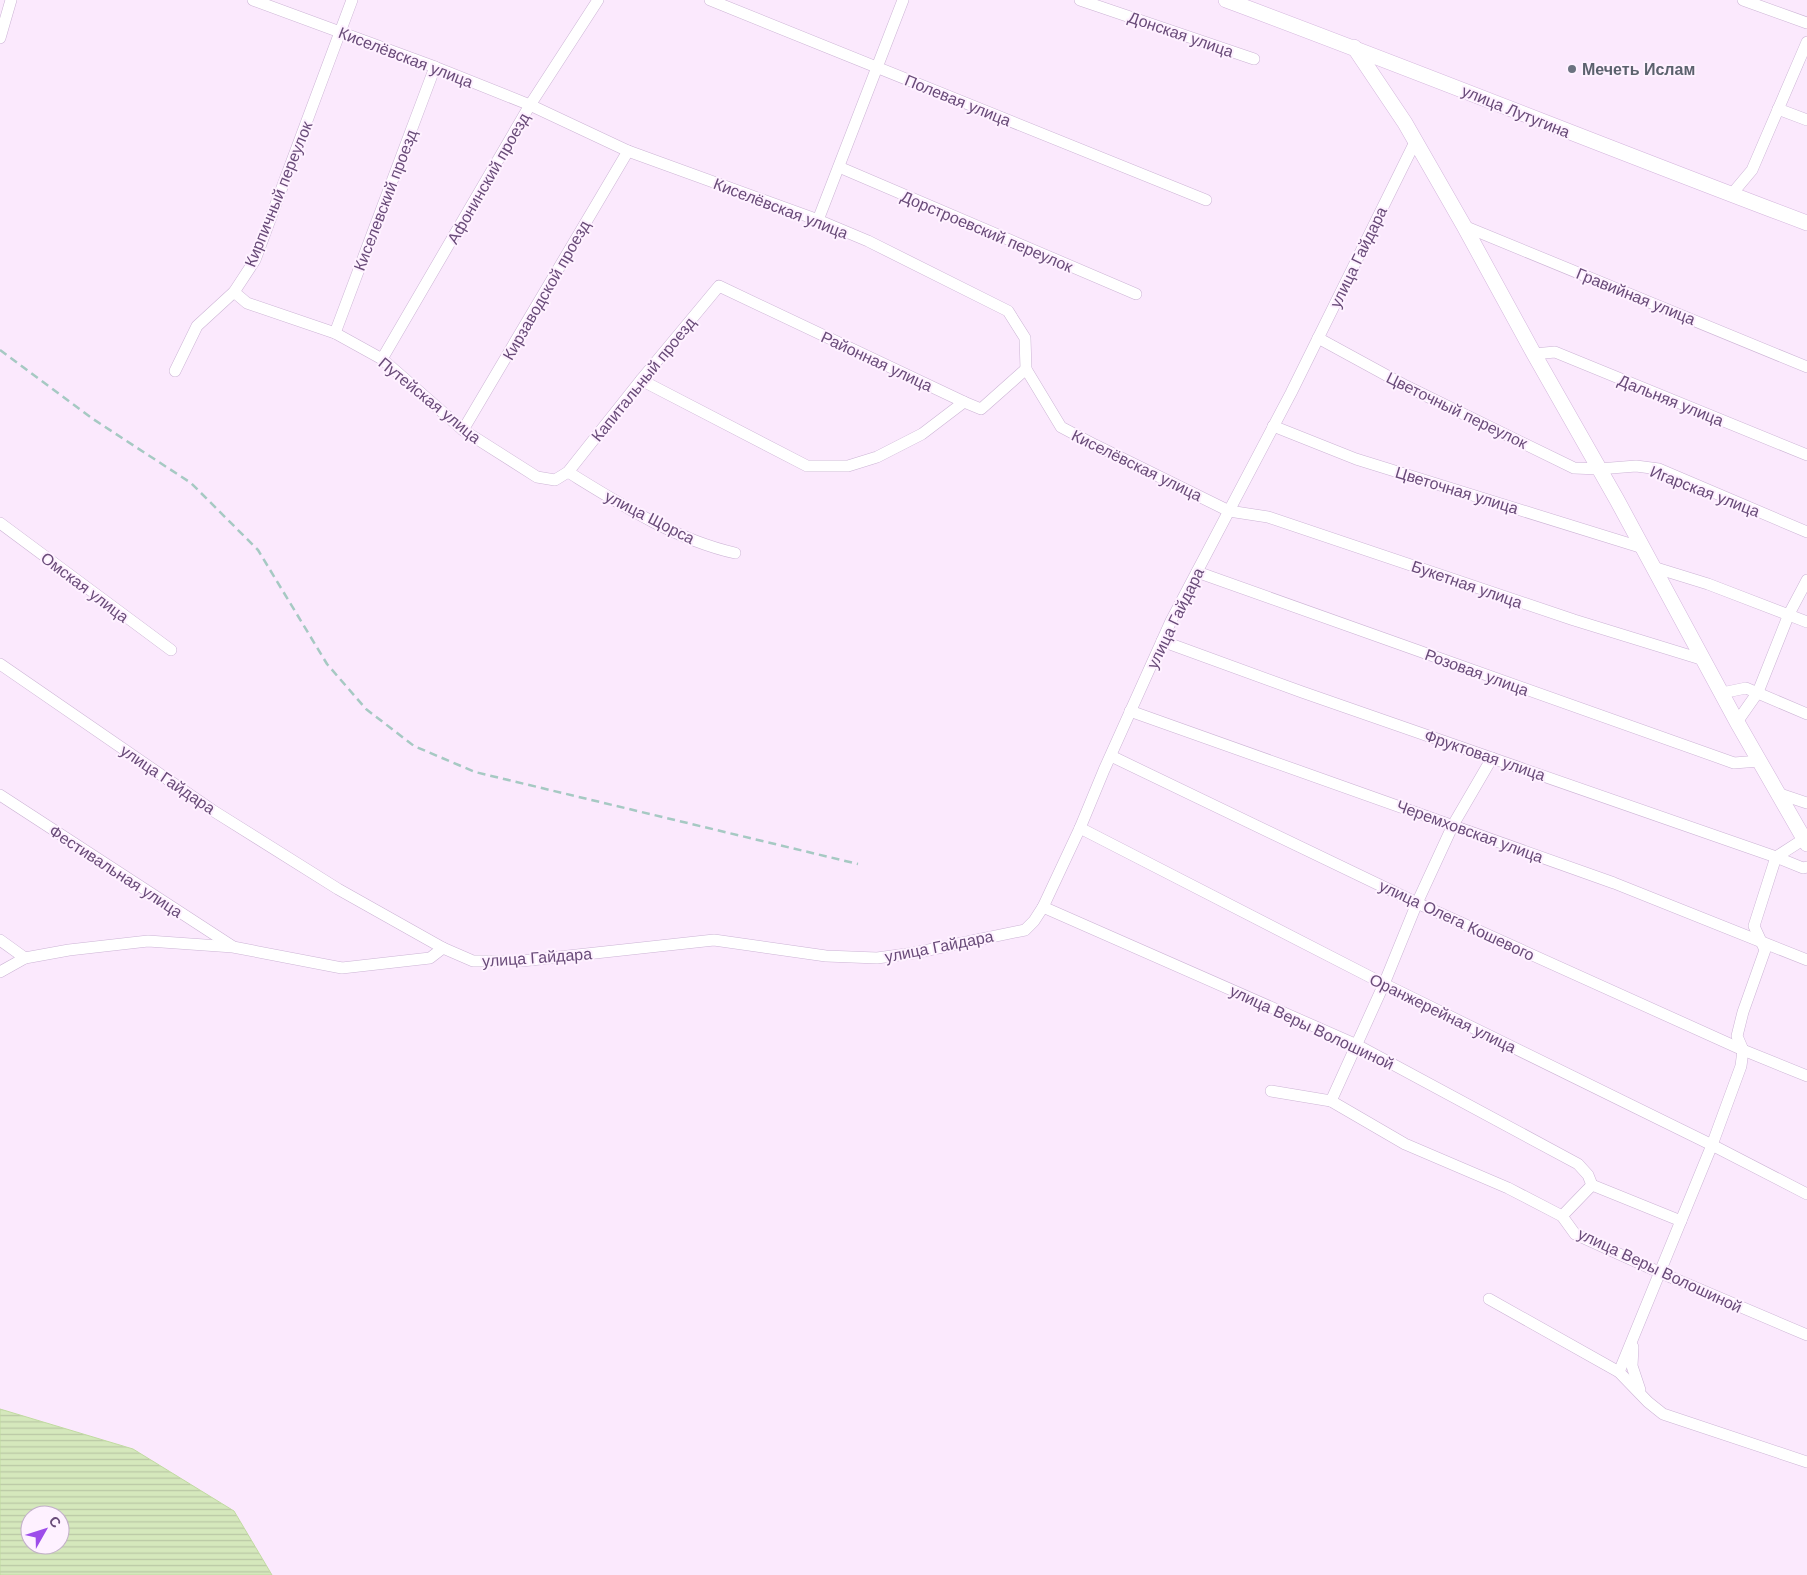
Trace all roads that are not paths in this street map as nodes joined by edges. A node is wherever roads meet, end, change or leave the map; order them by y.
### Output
1 (11, 0) edge
2 (253, 0) edge
3 (352, 0) edge
4 (598, 0) edge
5 (710, 0) edge
6 (903, 0) edge
7 (1080, 0) edge
8 (1226, 0) edge
9 (1743, 0) edge
10 (1807, 23) edge
11 (340, 32) junction
12 (0, 38) edge
13 (1807, 42) edge
14 (1354, 48) junction
15 (1254, 59) dead end
16 (435, 67) junction
17 (877, 67) junction
18 (530, 106) junction
19 (1778, 109) junction
20 (1807, 120) edge
21 (1415, 142) junction
22 (628, 151) junction
23 (839, 167) junction
24 (1731, 195) junction
25 (1206, 200) dead end
26 (818, 220) junction
27 (1807, 223) edge
28 (1464, 226) junction
29 (719, 286) joint
30 (234, 292) junction
31 (1136, 294) dead end
32 (335, 333) junction
33 (1318, 338) junction
34 (1534, 354) junction
35 (382, 359) junction
36 (1807, 367) edge
37 (1026, 368) junction
38 (175, 372) dead end
39 (641, 380) junction
40 (964, 402) junction
41 (1274, 426) junction
42 (463, 430) junction
43 (1807, 455) edge
44 (1599, 469) junction
45 (568, 472) junction
46 (1229, 511) junction
47 (0, 523) edge
48 (1807, 532) edge
49 (1643, 548) junction
50 (735, 553) dead end
51 (1653, 566) junction
52 (1197, 572) junction
53 (1807, 580) edge
54 (1789, 614) junction
55 (1807, 622) edge
56 (1162, 641) junction
57 (170, 650) dead end
58 (1704, 660) junction
59 (0, 664) edge
60 (1758, 692) junction
61 (1722, 693) junction
62 (1130, 711) junction
63 (1807, 714) edge
64 (1737, 722) junction
65 (1111, 756) junction
66 (1492, 758) junction
67 (1759, 761) junction
68 (1777, 793) junction
69 (0, 795) edge
70 (1807, 803) edge
71 (1453, 825) junction
72 (1080, 828) junction
73 (1806, 841) edge
74 (1776, 857) junction
75 (1807, 867) edge
76 (1417, 903) junction
77 (1043, 907) junction
78 (0, 940) edge
79 (1762, 941) junction
80 (233, 947) junction
81 (443, 948) junction
82 (25, 958) junction
83 (1807, 960) edge
84 (0, 972) edge
85 (1384, 984) junction
86 (1357, 1045) junction
87 (1743, 1050) junction
88 (1807, 1076) edge
89 (1271, 1091) dead end
90 (1331, 1101) junction
91 (1712, 1145) junction
92 (1592, 1185) junction
93 (1807, 1194) edge
94 (1562, 1216) junction
95 (1681, 1222) junction
96 (1660, 1273) junction
97 (1489, 1299) dead end
98 (1807, 1335) edge
99 (1633, 1339) junction
100 (1619, 1372) junction
101 (1648, 1402) junction
102 (1807, 1462) edge

1 - 12 street
2 - 11 street, Киселёвская улица
3 - 11 street, Кирпичный переулок
4 - 18 street, Афонинский проезд
5 - 17 street, Полевая улица
6 - 17 street
7 - 15 street, Донская улица
8 - 14 main road, улица Лутугина
9 - 10 street
11 - 16 street, Киселёвская улица
11 - 30 street, Кирпичный переулок
13 - 19 street
14 - 21 main road
14 - 24 main road, улица Лутугина
16 - 18 street, Киселёвская улица
16 - 32 street, Киселевский проезд
17 - 23 street
17 - 25 street, Полевая улица
18 - 22 street, Киселёвская улица
18 - 35 street, Афонинский проезд
19 - 20 street
19 - 24 street
21 - 28 main road
21 - 33 street, улица Гайдара
22 - 26 street, Киселёвская улица
22 - 42 street, Кирзаводской проезд
23 - 26 street
23 - 31 street, Дорстроевский переулок
24 - 27 main road, улица Лутугина
26 - 37 street, Киселёвская улица
28 - 34 main road
28 - 36 street, Гравийная улица
29 - 39 street, Капитальный проезд
29 - 40 street, Районная улица
30 - 32 street, Путейская улица
30 - 38 street, Кирпичный переулок
32 - 35 street, Путейская улица
33 - 41 street, улица Гайдара
33 - 44 street, Цветочный переулок
34 - 43 street, Дальняя улица
34 - 44 main road
35 - 42 street, Путейская улица
37 - 40 street, Районная улица
37 - 46 street, Киселёвская улица
39 - 40 street
39 - 45 street, Капитальный проезд
41 - 46 street, улица Гайдара
41 - 49 street, Цветочная улица
42 - 45 street, Путейская улица
44 - 48 street, Игарская улица
44 - 49 main road
45 - 50 street, улица Щорса
46 - 52 street, улица Гайдара
46 - 58 street, Букетная улица
47 - 57 street, Омская улица
49 - 51 main road
51 - 54 street
51 - 58 main road
52 - 56 street, улица Гайдара
52 - 67 street, Розовая улица
53 - 54 street
54 - 55 street
54 - 60 street
56 - 62 street, улица Гайдара
56 - 66 street, Фруктовая улица
58 - 61 main road
59 - 81 street, улица Гайдара
60 - 61 street
60 - 63 street
60 - 64 street
61 - 64 main road
62 - 65 street, улица Гайдара
62 - 71 street, Черемховская улица
64 - 67 main road
65 - 72 street, улица Гайдара
65 - 76 street, улица Олега Кошевого
66 - 71 street
66 - 74 street, Фруктовая улица
67 - 68 main road
68 - 70 street
68 - 73 main road
69 - 80 street, Фестивальная улица
71 - 76 street
71 - 79 street, Черемховская улица
72 - 77 street, улица Гайдара
72 - 85 street, Оранжерейная улица
73 - 74 street
74 - 75 street, Фруктовая улица
74 - 79 street
76 - 85 street
76 - 87 street, улица Олега Кошевого
77 - 81 street, улица Гайдара
77 - 86 street, улица Веры Волошиной
78 - 82 street
79 - 83 street, Черемховская улица
79 - 87 street
80 - 81 street
80 - 82 street
82 - 84 street
85 - 86 street
85 - 91 street, Оранжерейная улица
86 - 90 street
86 - 92 street, улица Веры Волошиной
87 - 88 street, улица Олега Кошевого
87 - 91 street
89 - 90 street
90 - 94 street, улица Веры Волошиной
91 - 93 street, Оранжерейная улица
91 - 95 street
92 - 94 street
92 - 95 street
94 - 96 street, улица Веры Волошиной
95 - 96 street
96 - 98 street, улица Веры Волошиной
96 - 99 street
97 - 100 street
99 - 100 street
99 - 101 street
100 - 101 street
101 - 102 street

